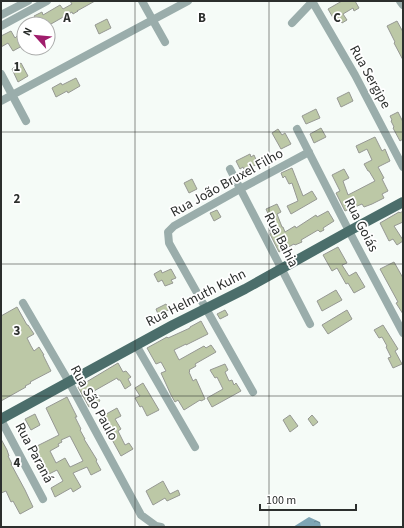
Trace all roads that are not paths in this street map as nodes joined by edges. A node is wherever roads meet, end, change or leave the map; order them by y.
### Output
1 (28, 1) edge
2 (47, 1) edge
3 (142, 1) edge
4 (188, 1) edge
5 (313, 1) edge
6 (400, 1) edge
7 (403, 6) edge
8 (1, 15) edge
9 (153, 20) junction
10 (292, 23) dead end
11 (1, 26) edge
12 (165, 42) dead end
13 (1, 74) edge
14 (12, 96) junction
15 (1, 101) edge
16 (26, 121) dead end
17 (297, 129) dead end
18 (309, 152) junction
19 (403, 167) edge
20 (230, 169) dead end
21 (240, 189) junction
22 (403, 202) edge
23 (349, 231) junction
24 (282, 269) junction
25 (23, 303) dead end
26 (206, 309) junction
27 (310, 324) dead end
28 (403, 333) edge
29 (136, 345) junction
30 (69, 382) junction
31 (253, 392) dead end
32 (1, 419) edge
33 (195, 447) dead end
34 (43, 499) dead end
35 (161, 527) edge

1 - 8 street
2 - 11 street
3 - 9 street
4 - 9 street
5 - 10 street
5 - 19 street, Rua Sergipe
6 - 7 street
9 - 12 street
9 - 14 street
13 - 14 street
14 - 15 street
14 - 16 street
17 - 18 street, Rua Goiás
18 - 21 street, Rua João Bruxel Filho
18 - 23 street, Rua Goiás
20 - 21 street, Rua Bahia
21 - 24 street, Rua Bahia
21 - 26 street, Rua João Bruxel Filho
22 - 23 main road, Rua Helmuth Kuhn
23 - 24 main road, Rua Helmuth Kuhn
23 - 28 street, Rua Goiás
24 - 26 main road, Rua Helmuth Kuhn
24 - 27 street, Rua Bahia
25 - 30 street, Rua São Paulo
26 - 29 main road, Rua Helmuth Kuhn
26 - 31 street
29 - 30 main road, Rua Helmuth Kuhn
29 - 33 street
30 - 32 main road, Rua Helmuth Kuhn
30 - 35 street, Rua São Paulo
32 - 34 street, Rua Paraná

